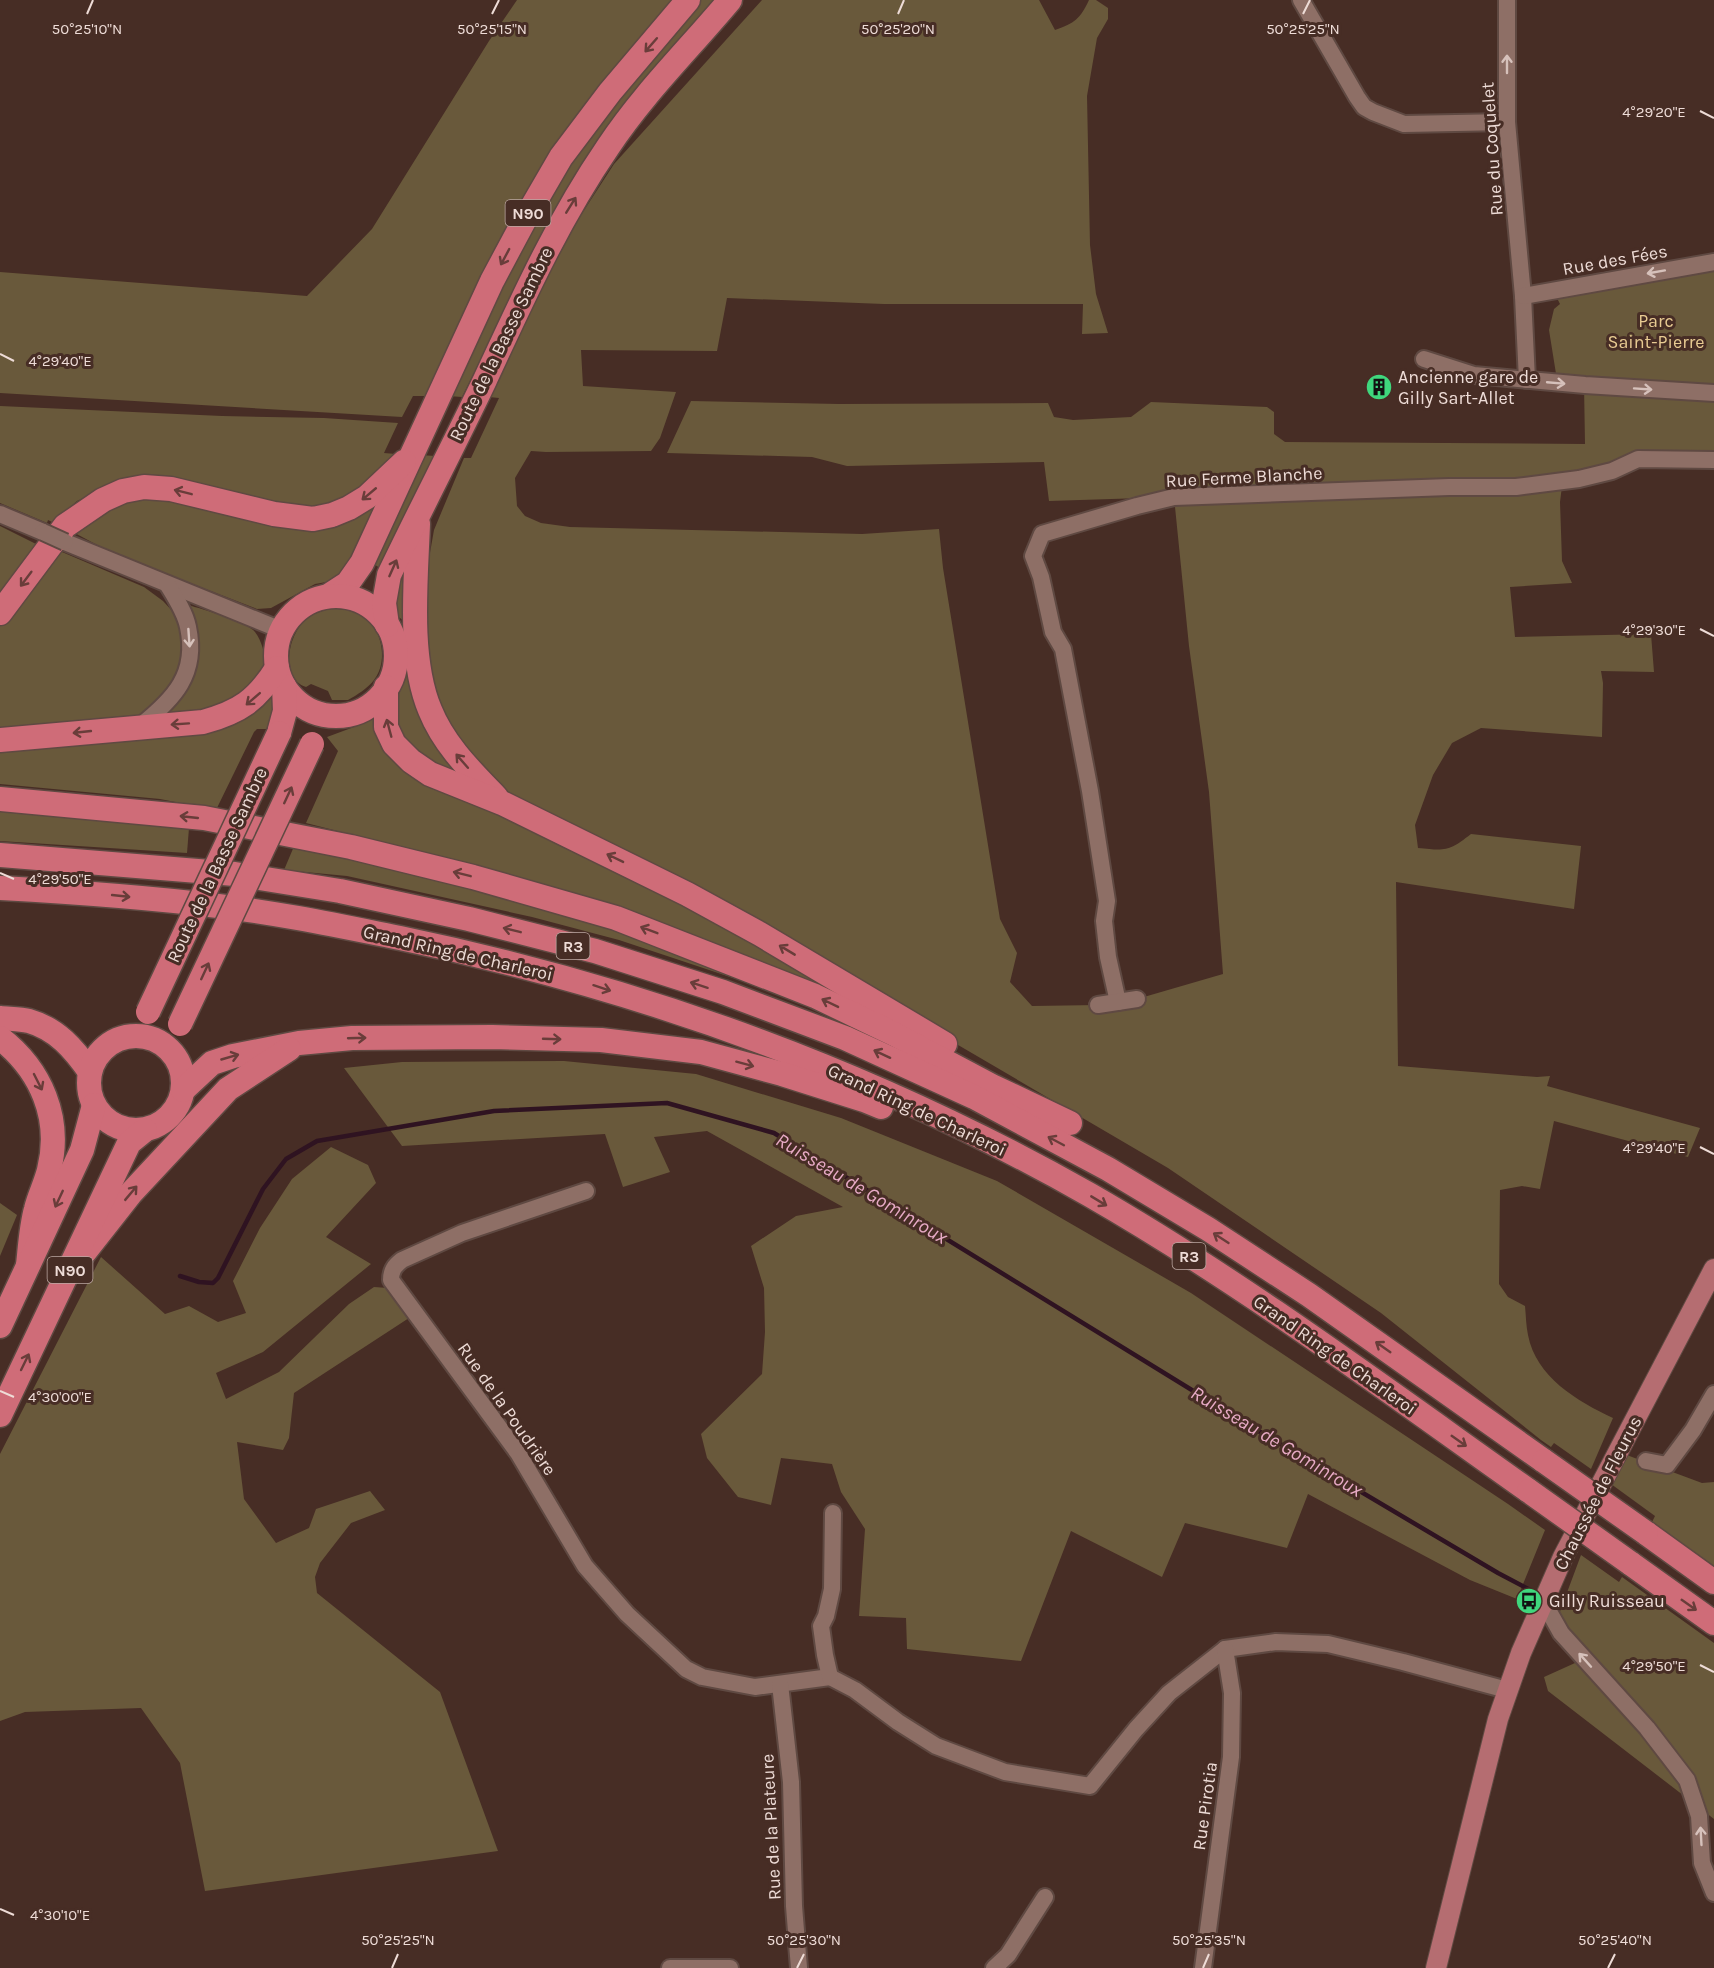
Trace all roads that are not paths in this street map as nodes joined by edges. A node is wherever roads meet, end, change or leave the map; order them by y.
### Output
1 (688, 0) edge
2 (730, 0) edge
3 (1301, 0) edge
4 (1507, 0) edge
5 (1507, 122) junction
6 (1714, 262) edge
7 (1523, 296) junction
8 (1424, 359) dead end
9 (1527, 380) junction
10 (1714, 393) edge
11 (412, 454) junction
12 (1714, 460) edge
13 (419, 513) junction
14 (0, 514) edge
15 (167, 584) junction
16 (328, 596) junction
17 (0, 613) edge
18 (387, 625) junction
19 (281, 630) junction
20 (281, 677) junction
21 (386, 687) junction
22 (336, 716) junction
23 (140, 726) junction
24 (0, 740) edge
25 (0, 799) edge
26 (502, 803) junction
27 (0, 855) edge
28 (0, 888) edge
29 (1137, 999) dead end
30 (1118, 1002) junction
31 (1098, 1005) dead end
32 (0, 1018) edge
33 (129, 1036) junction
34 (0, 1038) edge
35 (299, 1043) junction
36 (177, 1058) junction
37 (90, 1072) junction
38 (183, 1090) junction
39 (94, 1105) junction
40 (1070, 1123) junction
41 (955, 1124) junction
42 (145, 1130) junction
43 (1108, 1169) junction
44 (586, 1191) dead end
45 (28, 1265) junction
46 (1714, 1269) edge
47 (69, 1272) junction
48 (0, 1326) edge
49 (1714, 1394) edge
50 (0, 1415) edge
51 (1646, 1461) dead end
52 (833, 1513) dead end
53 (1714, 1582) edge
54 (1543, 1601) junction
55 (1714, 1623) edge
56 (1225, 1649) junction
57 (830, 1677) junction
58 (780, 1684) junction
59 (1507, 1690) junction
60 (1714, 1893) edge
61 (1045, 1897) dead end
62 (670, 1968) edge
63 (676, 1968) edge
64 (730, 1968) edge
65 (799, 1968) edge
66 (994, 1968) edge
67 (1203, 1968) edge
68 (1436, 1968) edge

1 -> 11 highway, Route de la Basse Sambre / N90
13 -> 2 highway, Route de la Basse Sambre / N90
3 - 5 street
5 -> 4 street, Rue du Coquelet
5 - 7 street, Rue du Coquelet
6 -> 7 street, Rue des Fées
7 - 9 street, Rue du Coquelet
8 - 9 street
9 -> 10 street
11 - 16 highway, Route de la Basse Sambre / N90
11 -> 17 highway
12 - 30 street, Rue Ferme Blanche
18 -> 13 highway, Route de la Basse Sambre / N90
26 -> 13 highway
14 - 15 street, bridge
15 - 19 street
15 -> 23 street
16 - 18 highway
16 - 19 highway
18 - 21 highway
19 - 20 highway
20 - 22 highway
20 -> 23 highway
20 - 33 highway, Route de la Basse Sambre, bridge
21 - 22 highway
26 -> 21 highway
36 -> 22 highway, Route de la Basse Sambre, bridge
23 -> 24 highway
40 -> 25 highway
40 -> 26 highway
43 -> 27 highway, Grand Ring de Charleroi / R3
28 -> 41 highway, Grand Ring de Charleroi / R3
29 - 30 street
30 - 31 street
32 - 37 highway
33 - 36 highway
33 - 37 highway
34 -> 45 highway
38 -> 35 highway
35 -> 41 highway
47 -> 35 highway
36 - 38 highway
37 - 39 highway
38 - 42 highway
39 - 42 highway
39 -> 45 highway, N90
40 - 43 highway
41 -> 55 highway, Grand Ring de Charleroi / R3, bridge
42 - 47 highway, N90
53 -> 43 highway, Grand Ring de Charleroi / R3, bridge
44 - 58 street, Rue de la Poudrière
45 - 48 highway, N90
46 - 54 main road, Chaussée de Fleurus
50 -> 47 highway, N90
49 - 51 street
52 - 57 street
54 - 59 main road, Chaussée de Fleurus
60 -> 54 street
56 - 57 street
56 - 59 street
56 - 67 street, Rue Pirotia
57 - 58 street, Rue de la Poudrière
58 - 65 street, Rue de la Plateure
59 - 68 main road, Chaussée de Fleurus
61 - 66 street
62 - 63 street
63 - 64 street

